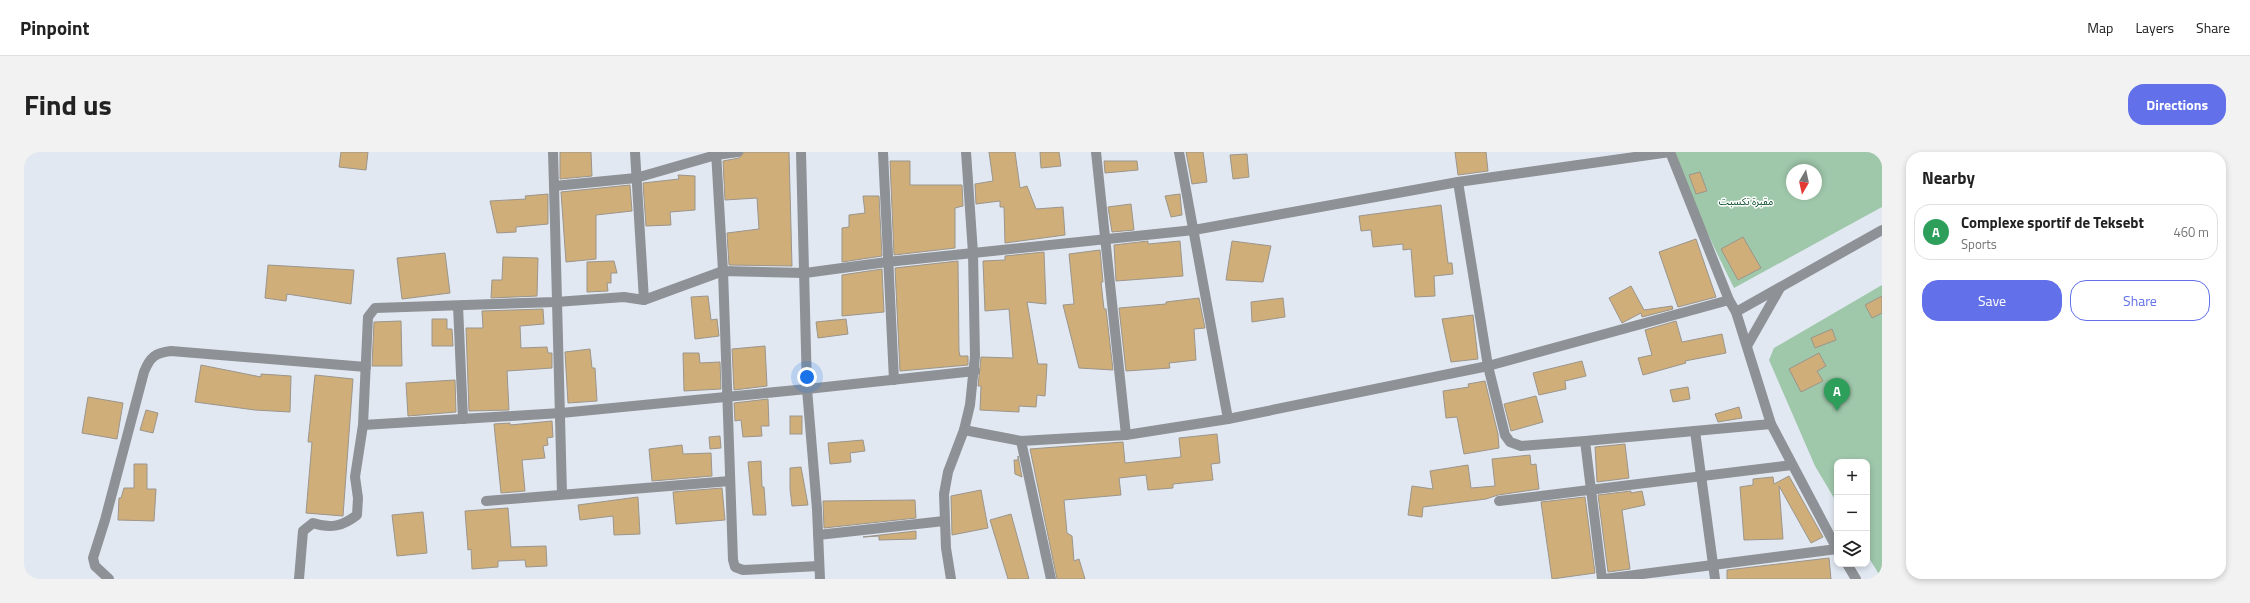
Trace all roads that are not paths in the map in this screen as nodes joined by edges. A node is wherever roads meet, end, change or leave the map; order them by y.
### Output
1 (553, 152) edge
2 (635, 152) edge
3 (738, 152) edge
4 (801, 152) edge
5 (883, 152) edge
6 (966, 152) edge
7 (1096, 152) edge
8 (1179, 152) edge
9 (1670, 152) edge
10 (716, 154) edge
11 (636, 178) junction
12 (1458, 182) junction
13 (554, 186) junction
14 (1194, 230) junction
15 (1882, 230) edge
16 (1104, 238) junction
17 (973, 253) junction
18 (887, 262) junction
19 (724, 271) junction
20 (805, 273) junction
21 (1780, 287) junction
22 (644, 300) junction
23 (1728, 300) junction
24 (556, 302) junction
25 (458, 306) junction
26 (1736, 312) junction
27 (1747, 346) junction
28 (1488, 366) junction
29 (366, 367) junction
30 (975, 370) junction
31 (894, 380) junction
32 (807, 389) junction
33 (727, 396) junction
34 (561, 413) junction
35 (464, 418) junction
36 (1228, 419) junction
37 (1771, 424) junction
38 (363, 425) junction
39 (964, 430) junction
40 (1695, 431) junction
41 (1126, 435) junction
42 (1021, 441) junction
43 (1585, 441) junction
44 (1792, 465) junction
45 (1701, 476) junction
46 (730, 482) junction
47 (1590, 489) junction
48 (562, 494) junction
49 (486, 501) dead end
50 (1499, 501) dead end
51 (944, 521) junction
52 (818, 534) junction
53 (1713, 564) junction
54 (819, 566) junction
55 (1849, 567) edge
56 (109, 579) edge
57 (299, 579) edge
58 (820, 579) edge
59 (951, 579) edge
60 (1051, 579) edge
61 (1603, 579) edge
62 (1715, 579) edge
63 (1856, 579) edge

1 - 13 street
2 - 11 street
3 - 10 street
4 - 20 street
5 - 18 street
6 - 17 street
7 - 16 street
8 - 14 street
9 - 12 street
9 - 23 street
10 - 11 street
10 - 19 street
11 - 13 street
11 - 22 street
12 - 14 street
12 - 28 street
13 - 24 street
14 - 16 street
14 - 36 street
15 - 21 street
16 - 17 street
16 - 41 street
17 - 18 street
17 - 30 street
18 - 20 street
18 - 31 street
19 - 20 street
19 - 22 street
19 - 33 street
20 - 32 street
21 - 26 street
21 - 27 street
22 - 24 street
23 - 26 street
23 - 28 street
24 - 25 street
24 - 34 street
25 - 29 street
25 - 35 street
26 - 27 street
27 - 37 street
28 - 36 street
28 - 43 street
29 - 38 street
29 - 56 street
30 - 31 street
30 - 39 street
31 - 32 street
32 - 33 street
32 - 52 street
33 - 34 street
33 - 46 street
34 - 35 street
34 - 48 street
35 - 38 street
36 - 41 street
37 - 40 street
37 - 44 street
38 - 57 street
39 - 42 street
39 - 51 street
40 - 43 street
40 - 45 street
41 - 42 street
42 - 60 street
43 - 47 street
44 - 45 street
44 - 53 street
45 - 47 street
45 - 53 street
46 - 48 street
46 - 54 street
47 - 50 street
47 - 61 street
48 - 49 street
51 - 52 street
51 - 59 street
52 - 54 street
53 - 61 street
53 - 62 street
54 - 58 street
55 - 63 street

